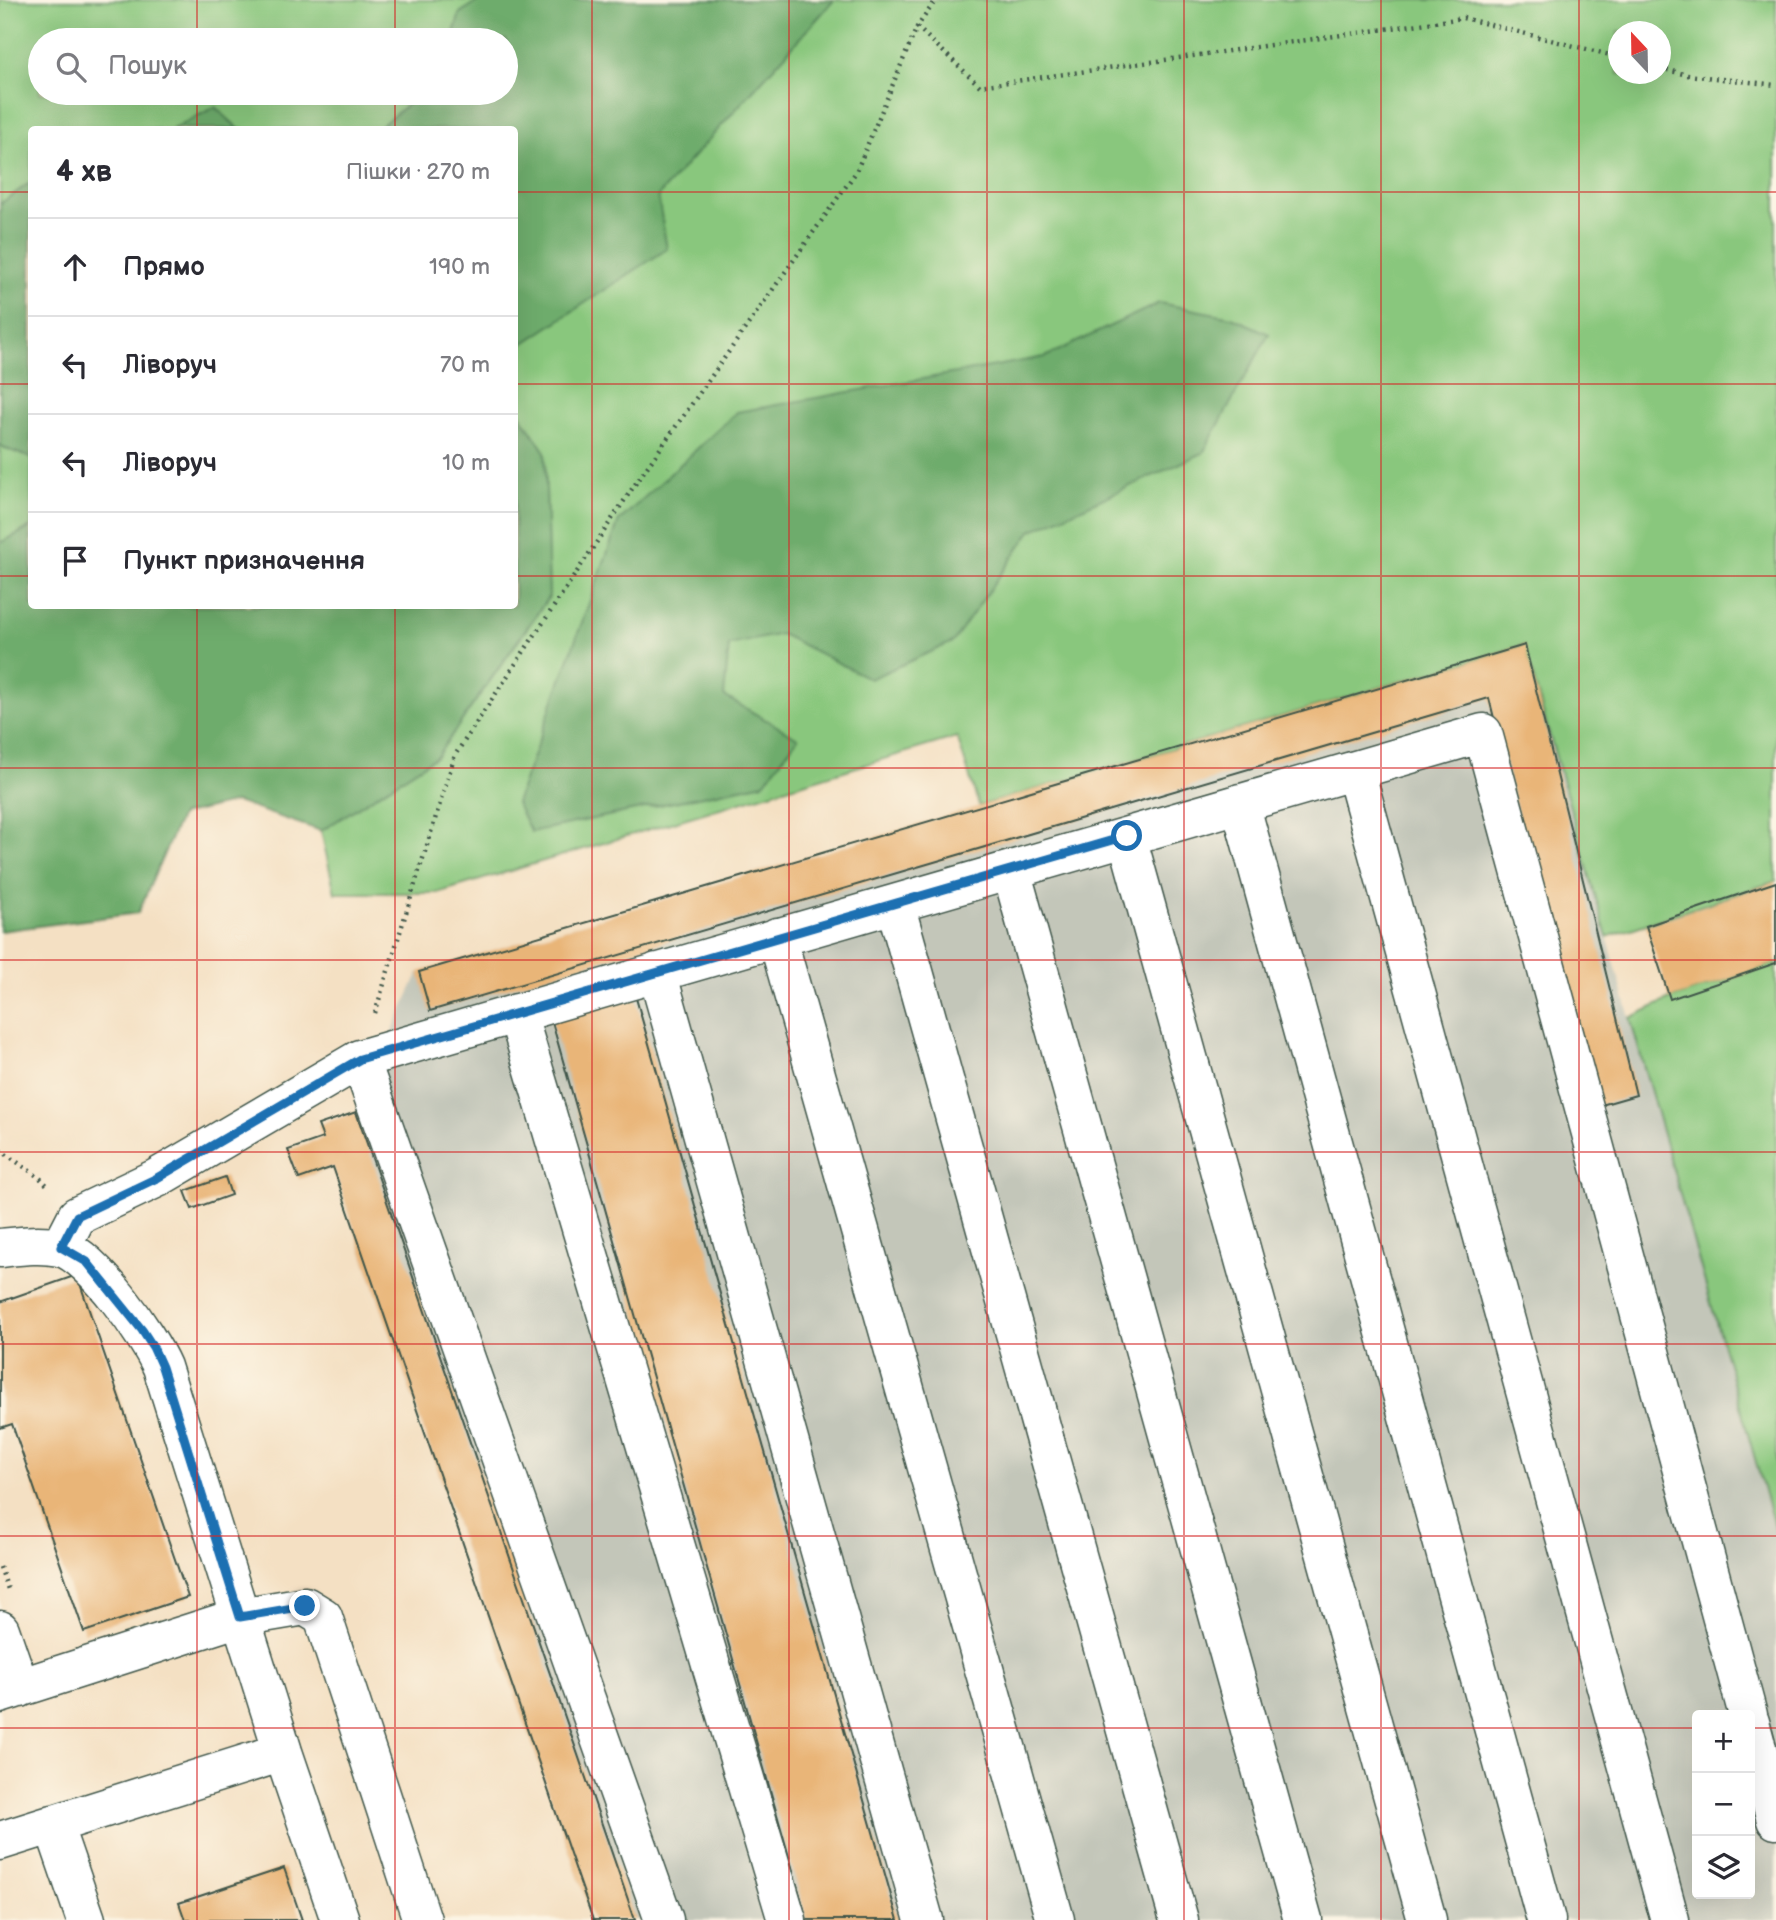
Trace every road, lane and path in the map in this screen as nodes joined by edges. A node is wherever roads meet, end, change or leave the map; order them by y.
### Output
1 (936, 0) edge
2 (917, 27) junction
3 (1608, 54) edge
4 (1671, 71) edge
5 (1776, 85) edge
6 (1355, 770) junction
7 (1240, 803) junction
8 (1127, 836) junction
9 (1011, 870) junction
10 (895, 904) junction
11 (777, 937) junction
12 (657, 972) junction
13 (517, 1013) junction
14 (360, 1059) junction
15 (0, 1150) edge
16 (69, 1232) junction
17 (0, 1248) edge
18 (240, 1617) junction
19 (0, 1630) edge
20 (10, 1691) edge
21 (1747, 1710) edge
22 (1755, 1742) edge
23 (283, 1752) junction
24 (1776, 1820) edge
25 (53, 1824) junction
26 (0, 1841) edge
27 (86, 1920) edge
28 (340, 1920) edge
29 (422, 1920) edge
30 (664, 1920) edge
31 (787, 1920) edge
32 (924, 1920) edge
33 (1055, 1920) edge
34 (1179, 1920) edge
35 (1303, 1920) edge
36 (1427, 1920) edge
37 (1546, 1920) edge
38 (1670, 1920) edge

1 - 2 path
2 - 3 path
2 - 14 path
4 - 5 path
6 - 7 lane
6 - 21 lane
6 - 38 lane
7 - 8 lane
7 - 37 lane
8 - 9 lane
8 - 36 lane
9 - 10 lane
9 - 35 lane
10 - 11 lane
10 - 34 lane
11 - 12 lane
11 - 33 lane
12 - 13 lane
12 - 32 lane
13 - 14 lane
13 - 31 lane
14 - 16 lane
14 - 30 lane
15 - 16 path
16 - 17 lane
16 - 18 lane
18 - 20 lane
18 - 23 lane
18 - 29 lane
19 - 20 lane
22 - 24 lane
23 - 25 lane
23 - 28 lane
25 - 26 lane
25 - 27 lane

